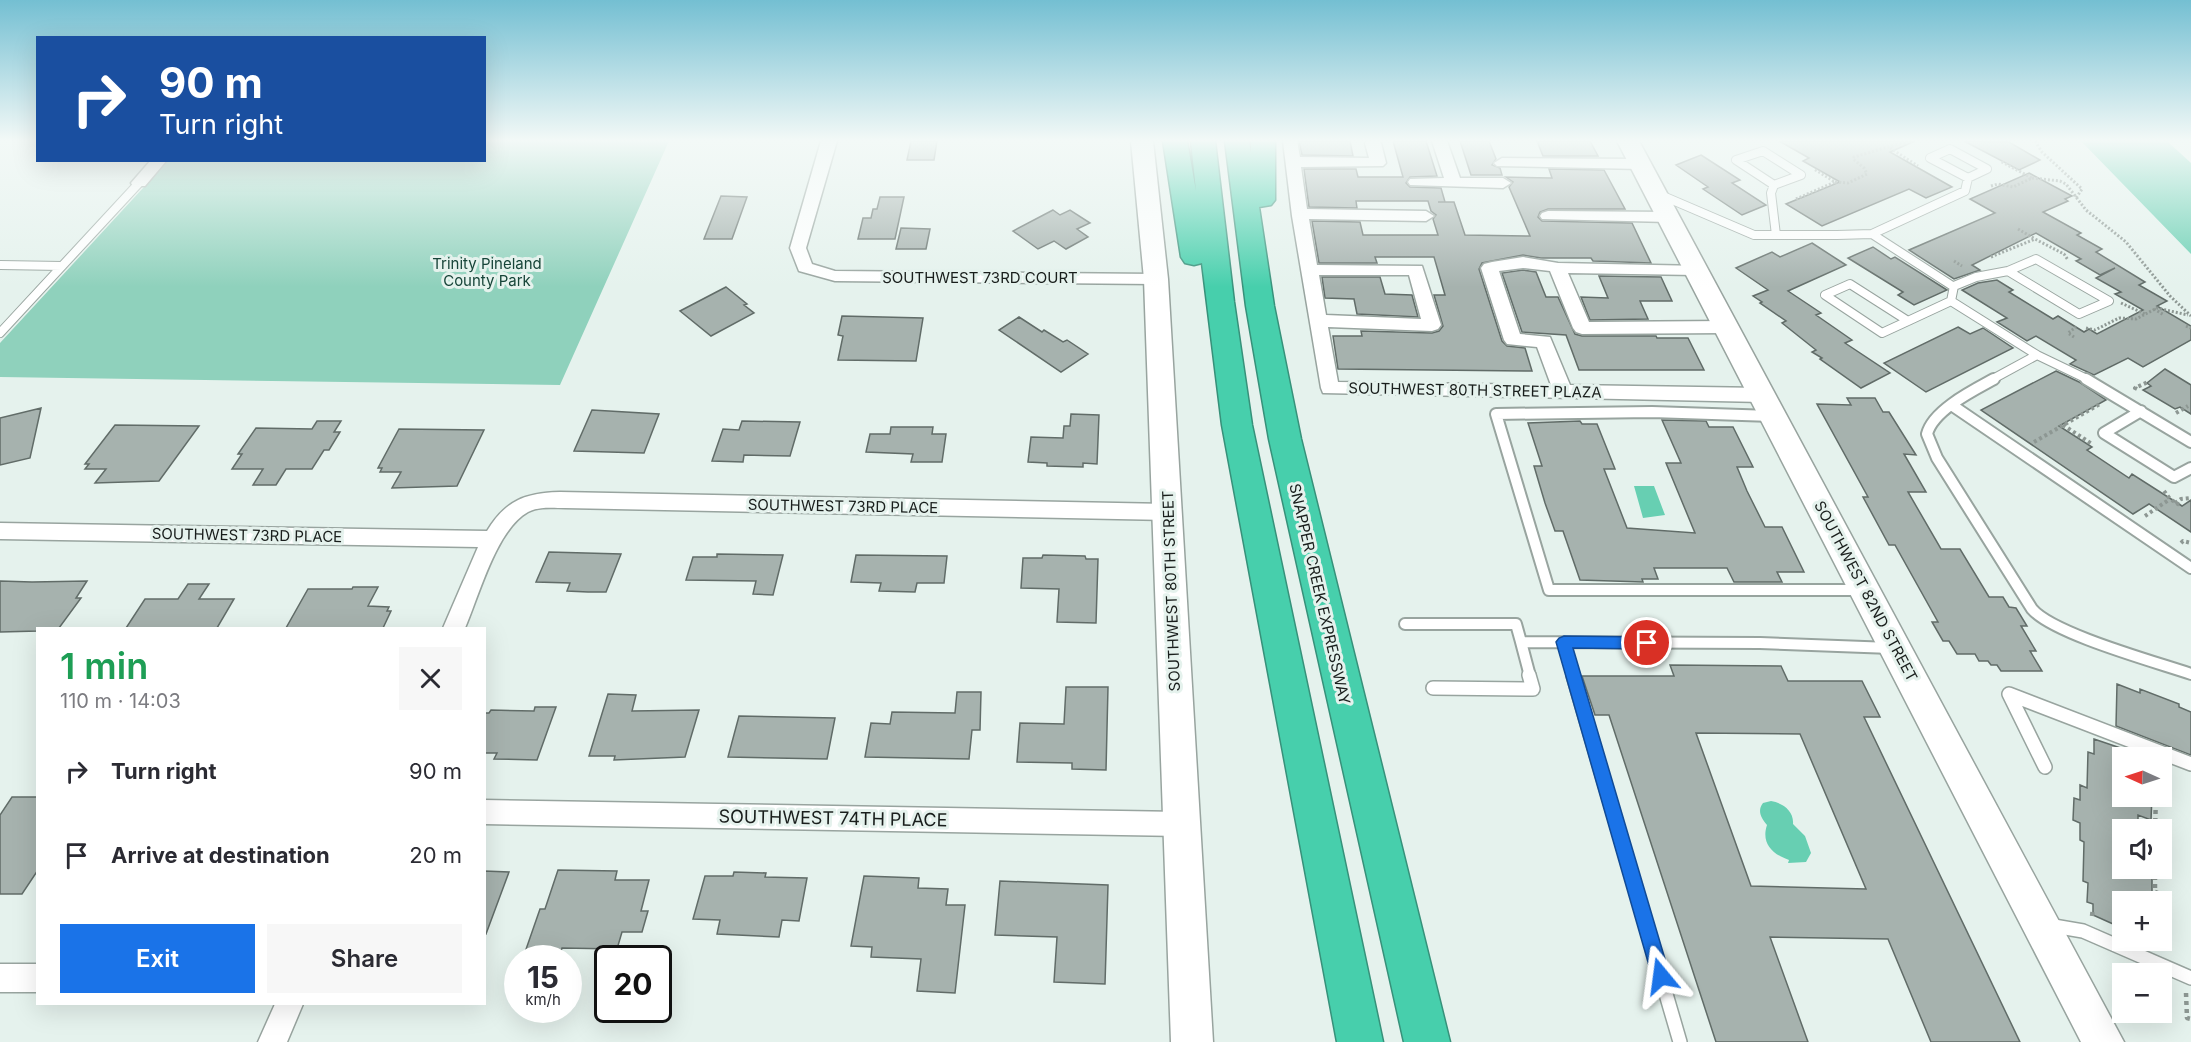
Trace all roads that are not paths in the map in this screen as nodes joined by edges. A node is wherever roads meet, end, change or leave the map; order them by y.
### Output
1 (133, 190) edge
2 (814, 190) edge
3 (1147, 190) edge
4 (1183, 190) edge
5 (1208, 190) edge
6 (1244, 190) edge
7 (1262, 190) edge
8 (1297, 190) edge
9 (1654, 190) edge
10 (1772, 190) edge
11 (1966, 190) edge
12 (1662, 205) junction
13 (1300, 214) junction
14 (1426, 216) dead end
15 (1548, 216) dead end
16 (1872, 234) junction
17 (1776, 235) junction
18 (0, 265) edge
19 (62, 266) junction
20 (1557, 268) junction
21 (1309, 270) junction
22 (1696, 270) junction
23 (2008, 272) junction
24 (1156, 279) junction
25 (1954, 286) junction
26 (1951, 301) junction
27 (1260, 306) junction
28 (1319, 321) junction
29 (1908, 321) junction
30 (1726, 327) junction
31 (0, 333) edge
32 (2037, 355) junction
33 (1563, 391) junction
34 (1233, 398) junction
35 (1768, 405) junction
36 (1953, 406) junction
37 (2141, 411) junction
38 (2191, 442) edge
39 (2191, 468) edge
40 (1168, 512) junction
41 (0, 531) edge
42 (493, 539) junction
43 (2186, 564) edge
44 (2191, 574) edge
45 (1866, 590) junction
46 (1405, 624) dead end
47 (454, 627) edge
48 (1521, 642) junction
49 (1564, 642) junction
50 (1898, 649) junction
51 (2191, 674) edge
52 (1433, 688) dead end
53 (2191, 764) edge
54 (2045, 767) dead end
55 (486, 812) edge
56 (1181, 824) junction
57 (2042, 924) junction
58 (0, 978) edge
59 (36, 978) edge
60 (2191, 978) edge
61 (289, 1005) edge
62 (272, 1042) edge
63 (1192, 1042) edge
64 (1360, 1042) edge
65 (1427, 1042) edge
66 (1680, 1042) edge
67 (2103, 1042) edge

1 - 19 lane
2 - 24 street, SOUTHWEST 73RD COURT
3 - 24 street, SOUTHWEST 80TH STREET
4 - 34 highway
5 - 34 highway
6 - 27 highway, SNAPPER CREEK EXPRESSWAY
7 - 27 highway
8 - 13 street, SOUTHWEST 80TH STREET PLAZA
9 - 12 street, SOUTHWEST 82ND STREET
10 - 17 lane
11 - 16 lane
12 - 15 street
12 - 17 lane
12 - 22 street, SOUTHWEST 82ND STREET
13 - 14 street
13 - 21 street, SOUTHWEST 80TH STREET PLAZA
16 - 17 lane
16 - 25 lane
18 - 19 lane
19 - 31 lane
20 - 22 street
20 - 30 street
20 - 33 street
21 - 28 street, SOUTHWEST 80TH STREET PLAZA
21 - 28 street
22 - 30 street, SOUTHWEST 82ND STREET
23 - 23 lane
23 - 25 lane
24 - 40 street, SOUTHWEST 80TH STREET
25 - 26 lane
26 - 29 lane
26 - 32 lane
27 - 65 highway, SNAPPER CREEK EXPRESSWAY
28 - 33 street, SOUTHWEST 80TH STREET PLAZA
29 - 29 lane
30 - 35 street, SOUTHWEST 82ND STREET
32 - 36 lane
32 - 37 lane
33 - 35 street, SOUTHWEST 80TH STREET PLAZA
34 - 64 highway
35 - 45 street, SOUTHWEST 82ND STREET
35 - 45 lane
36 - 43 lane
36 - 51 lane
37 - 38 lane
37 - 39 lane
40 - 42 street, SOUTHWEST 73RD PLACE
40 - 56 street, SOUTHWEST 80TH STREET
41 - 42 street, SOUTHWEST 73RD PLACE
42 - 47 street
43 - 44 lane
45 - 50 street, SOUTHWEST 82ND STREET
46 - 48 lane
48 - 49 lane
48 - 52 lane
49 - 50 lane
49 - 66 lane
50 - 57 street, SOUTHWEST 82ND STREET
53 - 54 lane
55 - 56 street, SOUTHWEST 74TH PLACE
56 - 63 street, SOUTHWEST 80TH STREET
57 - 60 lane
57 - 67 street, SOUTHWEST 82ND STREET
58 - 59 street
61 - 62 street

